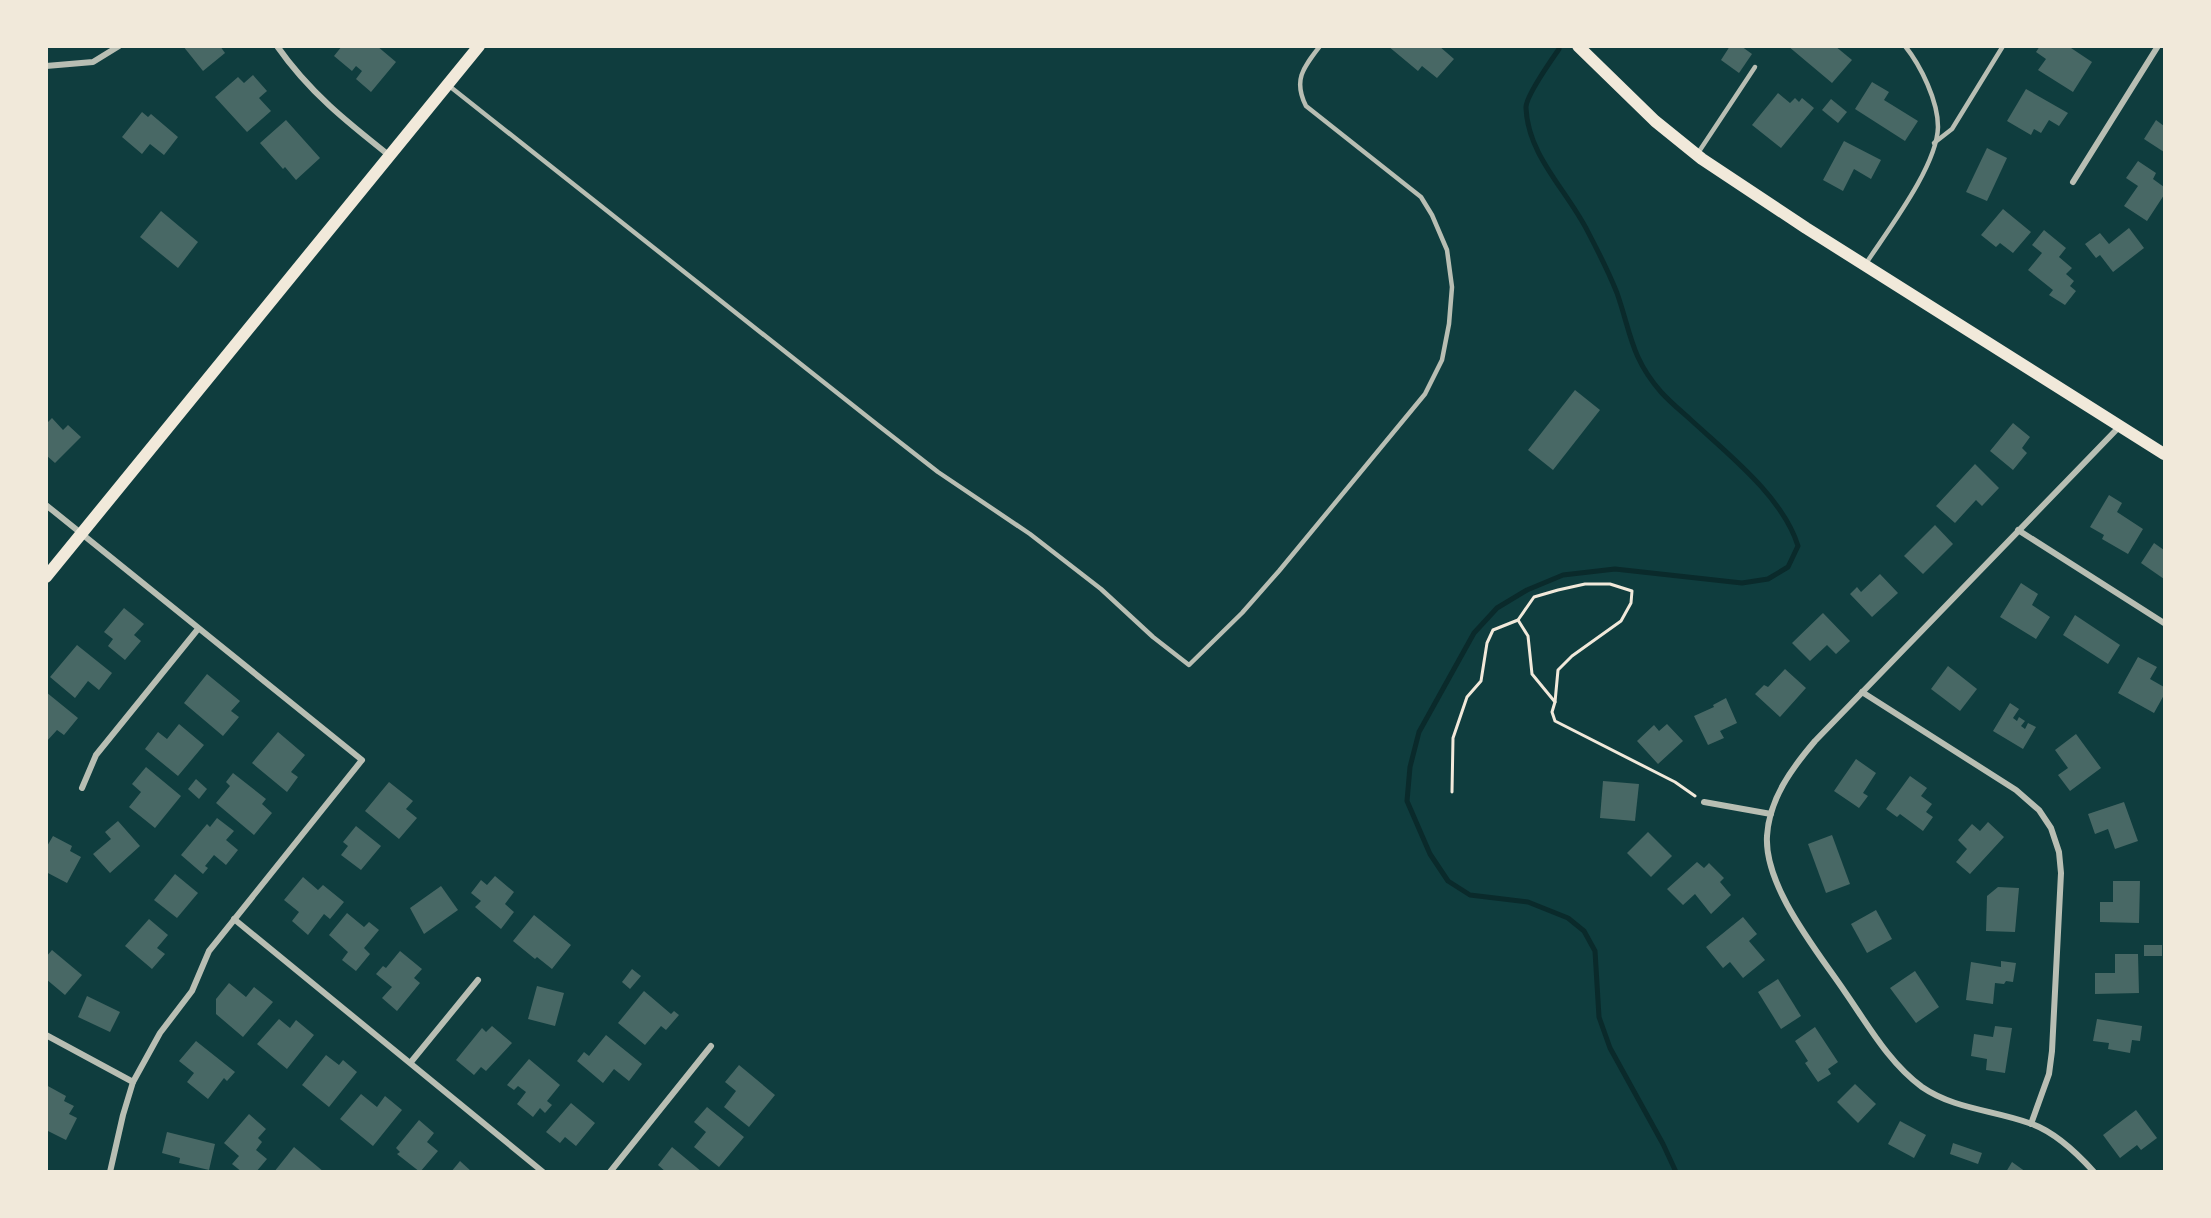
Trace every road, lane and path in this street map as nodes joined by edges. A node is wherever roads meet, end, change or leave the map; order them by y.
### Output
1 (118, 46) edge
2 (277, 46) edge
3 (479, 46) edge
4 (1320, 46) edge
5 (1578, 46) edge
6 (1905, 46) edge
7 (2003, 46) edge
8 (2158, 46) edge
9 (46, 66) edge
10 (1755, 67) dead end
11 (448, 85) junction
12 (1934, 143) junction
13 (1696, 155) junction
14 (391, 156) junction
15 (2073, 182) dead end
16 (1865, 265) junction
17 (2120, 426) junction
18 (2164, 454) edge
19 (46, 505) edge
20 (2018, 530) junction
21 (82, 535) junction
22 (46, 577) edge
23 (1518, 620) junction
24 (2164, 623) edge
25 (198, 629) junction
26 (1862, 692) junction
27 (1555, 702) junction
28 (82, 788) dead end
29 (1452, 792) dead end
30 (1704, 802) joint
31 (1771, 814) junction
32 (234, 919) junction
33 (478, 980) dead end
34 (46, 1035) edge
35 (711, 1046) dead end
36 (411, 1062) junction
37 (133, 1082) junction
38 (2031, 1124) junction
39 (110, 1172) edge
40 (543, 1172) edge
41 (610, 1172) edge
42 (2094, 1172) edge

1 - 9 street
2 - 14 street
3 - 11 main road
4 - 11 lane
5 - 13 main road
6 - 12 lane
7 - 12 lane
8 - 15 street
10 - 13 lane
11 - 14 main road
12 - 16 lane
13 - 16 main road
14 - 21 main road
16 - 17 main road
17 - 18 main road
17 - 20 street
19 - 21 street
20 - 24 street
20 - 26 street
21 - 22 main road
21 - 25 street
23 - 27 path
23 - 27 path
23 - 29 path
25 - 28 street
25 - 32 street
26 - 31 street
26 - 38 street
27 - 30 path
30 - 31 street
31 - 38 street
32 - 36 street
32 - 37 street
33 - 36 street
34 - 37 street
35 - 41 street
36 - 40 street
37 - 39 street
38 - 42 street

